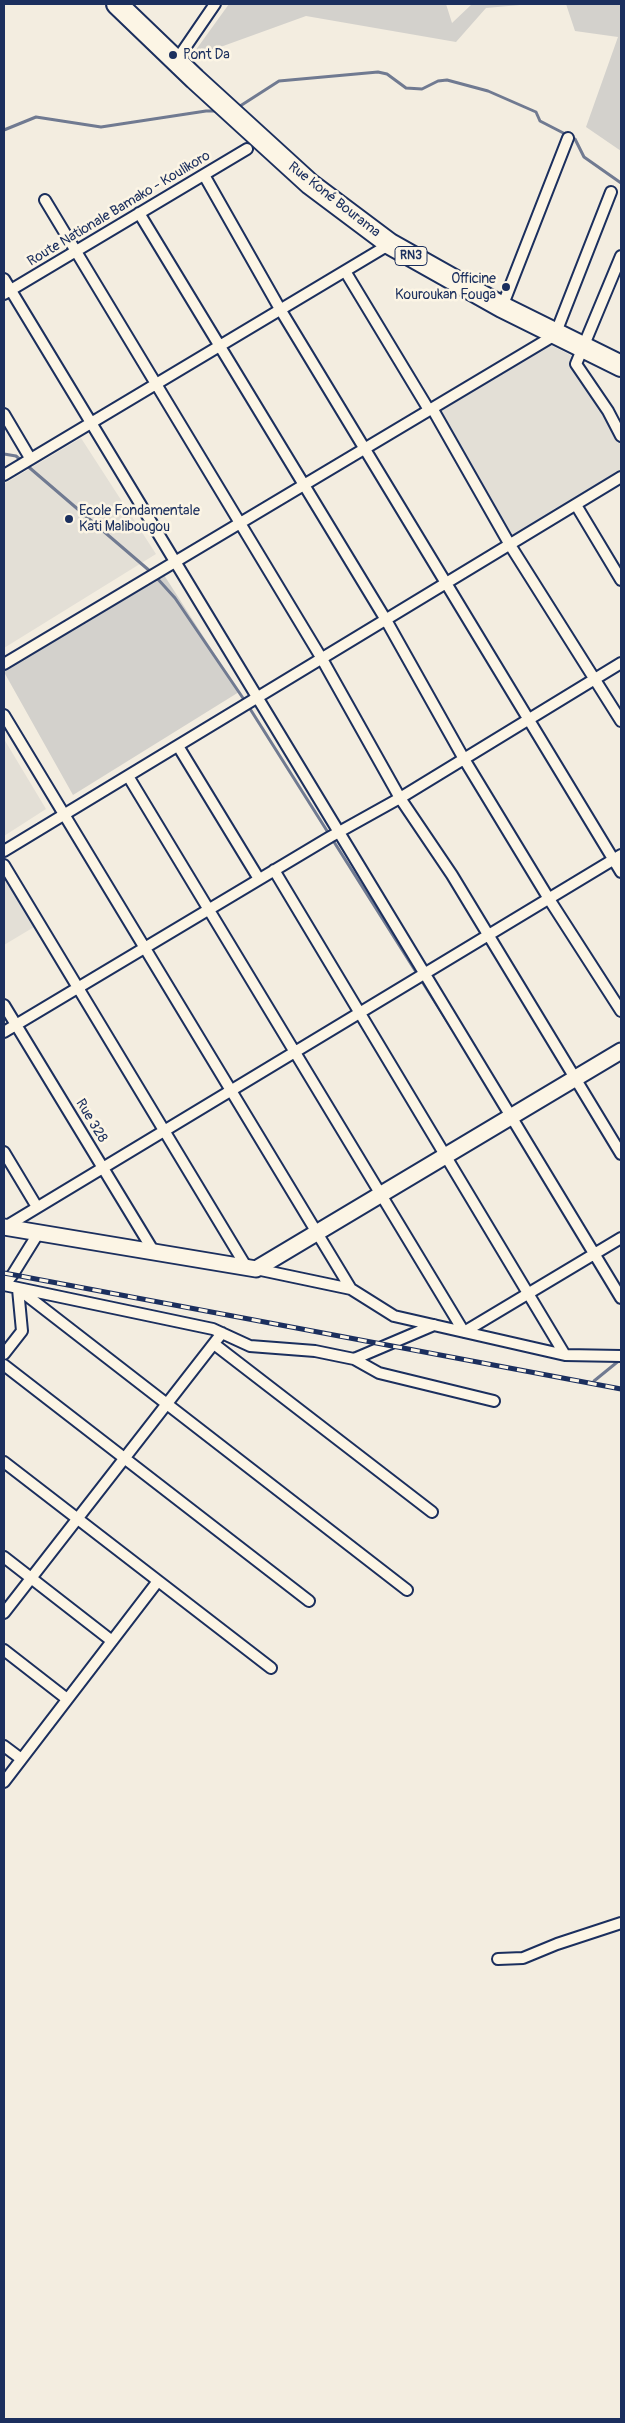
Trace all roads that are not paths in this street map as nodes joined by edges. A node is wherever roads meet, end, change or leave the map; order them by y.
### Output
1 (117, 4) edge
2 (215, 4) edge
3 (176, 61) junction
4 (568, 138) dead end
5 (247, 149) dead end
6 (204, 174) junction
7 (612, 192) dead end
8 (44, 200) dead end
9 (139, 213) junction
10 (390, 244) junction
11 (75, 251) junction
12 (621, 256) edge
13 (345, 271) junction
14 (4, 279) edge
15 (7, 292) edge
16 (502, 307) junction
17 (280, 309) junction
18 (555, 335) junction
19 (220, 346) junction
20 (584, 348) junction
21 (621, 366) edge
22 (155, 384) junction
23 (431, 409) junction
24 (4, 414) edge
25 (90, 423) junction
26 (621, 436) edge
27 (365, 448) junction
28 (30, 458) junction
29 (4, 475) edge
30 (621, 477) edge
31 (304, 485) junction
32 (576, 505) junction
33 (240, 523) junction
34 (510, 545) junction
35 (175, 562) junction
36 (621, 580) edge
37 (446, 583) junction
38 (386, 620) junction
39 (322, 659) junction
40 (621, 663) edge
41 (4, 664) edge
42 (596, 678) junction
43 (257, 698) junction
44 (4, 715) edge
45 (528, 719) junction
46 (621, 720) edge
47 (178, 746) junction
48 (464, 759) junction
49 (128, 776) junction
50 (400, 798) junction
51 (64, 815) junction
52 (338, 832) junction
53 (4, 851) edge
54 (617, 857) edge
55 (4, 865) edge
56 (274, 870) junction
57 (621, 872) edge
58 (259, 880) junction
59 (549, 899) junction
60 (208, 910) junction
61 (489, 935) junction
62 (144, 948) junction
63 (424, 974) junction
64 (78, 988) junction
65 (4, 1005) edge
66 (621, 1011) edge
67 (360, 1012) junction
68 (16, 1025) junction
69 (4, 1032) edge
70 (621, 1051) edge
71 (294, 1052) junction
72 (576, 1078) junction
73 (231, 1090) junction
74 (511, 1117) junction
75 (164, 1131) junction
76 (4, 1152) edge
77 (621, 1154) edge
78 (446, 1156) junction
79 (103, 1168) junction
80 (381, 1195) junction
81 (38, 1207) junction
82 (5, 1227) edge
83 (39, 1232) junction
84 (317, 1233) junction
85 (621, 1238) edge
86 (154, 1252) junction
87 (594, 1254) junction
88 (252, 1268) junction
89 (4, 1285) edge
90 (18, 1289) junction
91 (351, 1289) junction
92 (530, 1293) junction
93 (621, 1298) edge
94 (434, 1325) junction
95 (464, 1332) junction
96 (222, 1333) junction
97 (214, 1344) junction
98 (4, 1354) edge
99 (565, 1355) junction
100 (621, 1356) edge
101 (354, 1359) junction
102 (4, 1365) edge
103 (494, 1401) dead end
104 (167, 1404) junction
105 (124, 1458) junction
106 (4, 1462) edge
107 (432, 1512) dead end
108 (77, 1519) junction
109 (4, 1557) edge
110 (31, 1578) junction
111 (158, 1581) junction
112 (407, 1590) dead end
113 (309, 1601) dead end
114 (4, 1613) edge
115 (112, 1641) junction
116 (4, 1650) edge
117 (271, 1668) dead end
118 (66, 1699) junction
119 (4, 1746) edge
120 (20, 1758) junction
121 (4, 1782) edge
122 (621, 1923) edge
123 (498, 1960) dead end

1 - 3 highway, RN3
2 - 3 street
3 - 10 highway, Rue Koné Bourama / RN3
4 - 16 street
5 - 6 street, Route Nationale Bamako - Koulikoro
6 - 9 street, Route Nationale Bamako - Koulikoro
6 - 17 street
7 - 18 street
8 - 11 street
9 - 11 street, Route Nationale Bamako - Koulikoro
9 - 19 street
10 - 13 street
10 - 16 highway, Rue Koné Bourama / RN3
11 - 15 street, Route Nationale Bamako - Koulikoro
11 - 22 street
12 - 20 street
13 - 17 street
13 - 23 street
14 - 15 street
15 - 25 street
16 - 18 highway, Rue Koné Bourama / RN3
17 - 19 street
17 - 27 street
18 - 20 highway, Rue Koné Bourama / RN3
18 - 23 street
19 - 22 street
19 - 31 street
20 - 21 highway, Rue Koné Bourama / RN3
20 - 26 street
22 - 25 street
22 - 33 street
23 - 27 street
23 - 34 street
24 - 28 street
25 - 28 street
25 - 35 street
27 - 31 street
27 - 37 street
28 - 29 street
30 - 32 street
31 - 33 street
31 - 38 street
32 - 34 street
32 - 36 street
33 - 35 street
33 - 39 street
34 - 37 street
34 - 42 street
35 - 41 street
35 - 43 street
37 - 38 street
37 - 45 street
38 - 39 street
38 - 48 street
39 - 43 street
39 - 50 street
40 - 42 street
42 - 45 street
42 - 46 street
43 - 47 street
43 - 52 street
44 - 51 street
45 - 48 street
45 - 54 street
47 - 49 street
47 - 58 street
48 - 50 street
48 - 59 street
49 - 51 street
49 - 60 street
50 - 52 street
50 - 61 street
51 - 53 street
51 - 62 street
52 - 56 street
52 - 63 street
54 - 57 street
54 - 59 street
55 - 64 street
56 - 58 street
56 - 67 street
58 - 60 street
59 - 61 street
59 - 66 street
60 - 62 street
60 - 71 street
61 - 63 street
61 - 72 street
62 - 64 street
62 - 73 street
63 - 67 street
63 - 74 street
64 - 68 street
64 - 75 street
65 - 68 street, Rue 328
67 - 71 street
67 - 78 street
68 - 69 street
68 - 79 street, Rue 328
70 - 72 street
71 - 73 street
71 - 80 street
72 - 74 street
72 - 77 street
73 - 75 street
73 - 84 street
74 - 78 street
74 - 87 street
75 - 79 street
75 - 88 street
76 - 81 street
78 - 80 street
78 - 92 street
79 - 81 street
79 - 86 street, Rue 328
80 - 84 street
80 - 95 street
81 - 82 street
82 - 83 street
83 - 86 street
83 - 89 street
84 - 88 street
84 - 91 street
85 - 87 street
86 - 88 street
87 - 92 street
87 - 93 street
88 - 91 street
89 - 90 street
90 - 96 street
90 - 98 street
90 - 104 street
91 - 94 street
92 - 95 street
92 - 99 street
94 - 95 street
94 - 101 street
95 - 99 street
96 - 97 street
96 - 101 street
97 - 104 street
97 - 107 street
99 - 100 street
101 - 103 street
102 - 105 street
104 - 105 street
104 - 112 street
105 - 108 street
105 - 113 street
106 - 108 street
108 - 110 street
108 - 111 street
109 - 110 street
110 - 114 street
110 - 115 street
111 - 115 street
111 - 117 street
115 - 118 street
116 - 118 street
118 - 120 street
119 - 120 street
120 - 121 street
122 - 123 street

